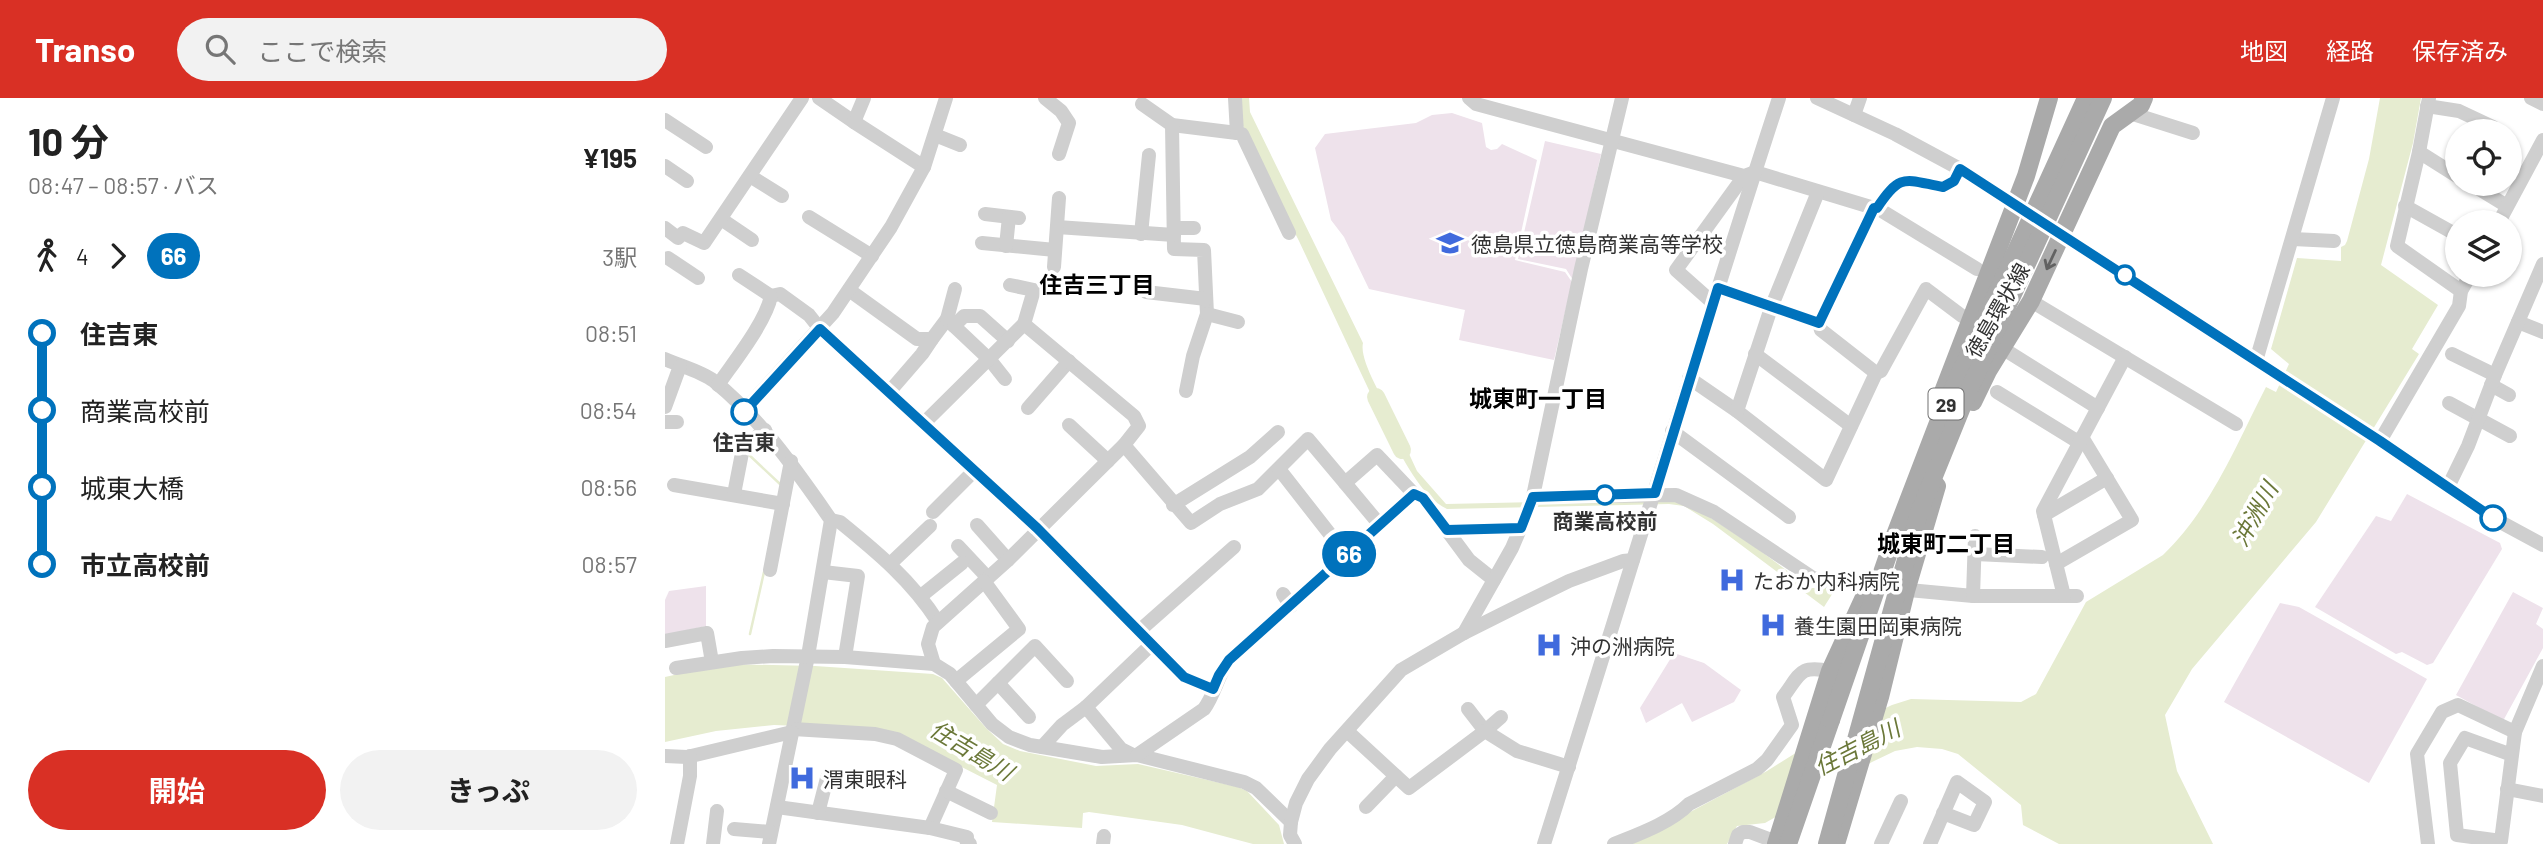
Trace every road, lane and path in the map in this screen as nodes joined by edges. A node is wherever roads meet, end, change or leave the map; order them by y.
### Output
1 (802, 98) edge
2 (819, 98) edge
3 (864, 98) edge
4 (1045, 98) edge
5 (1235, 98) edge
6 (1469, 98) edge
7 (1622, 98) edge
8 (1779, 98) edge
9 (1817, 98) edge
10 (1860, 98) edge
11 (2049, 98) edge
12 (2061, 98) edge
13 (2074, 98) edge
14 (2086, 98) edge
15 (2103, 98) edge
16 (2115, 98) edge
17 (2144, 98) edge
18 (2333, 98) edge
19 (2531, 98) edge
20 (942, 99) edge
21 (2428, 102) edge
22 (1142, 104) dead end
23 (2543, 104) edge
24 (2124, 111) edge
25 (1854, 115) junction
26 (2476, 119) edge
27 (665, 120) edge
28 (854, 122) junction
29 (1172, 125) junction
30 (1237, 133) junction
31 (2193, 133) dead end
32 (935, 135) junction
33 (1611, 140) junction
34 (2543, 140) edge
35 (960, 145) dead end
36 (706, 147) dead end
37 (2419, 152) junction
38 (1059, 154) dead end
39 (1149, 155) dead end
40 (665, 166) edge
41 (924, 167) junction
42 (2445, 168) edge
43 (1960, 169) junction
44 (1749, 174) junction
45 (750, 176) junction
46 (2026, 176) junction
47 (687, 181) dead end
48 (1818, 192) junction
49 (782, 196) dead end
50 (2490, 196) edge
51 (1059, 198) dead end
52 (2015, 203) junction
53 (2405, 206) junction
54 (2507, 206) junction
55 (1875, 208) junction
56 (2505, 210) edge
57 (985, 215) dead end
58 (809, 217) dead end
59 (721, 219) junction
60 (1057, 227) junction
61 (665, 228) edge
62 (1194, 228) dead end
63 (2445, 228) edge
64 (1174, 231) junction
65 (1289, 233) dead end
66 (1141, 234) junction
67 (2063, 234) junction
68 (678, 238) junction
69 (2293, 239) junction
70 (752, 240) dead end
71 (2334, 241) dead end
72 (982, 243) dead end
73 (1006, 246) junction
74 (1055, 250) junction
75 (871, 256) junction
76 (667, 261) edge
77 (2543, 264) edge
78 (1054, 267) dead end
79 (1977, 269) dead end
80 (739, 275) dead end
81 (2020, 276) junction
82 (698, 278) dead end
83 (1010, 285) dead end
84 (2463, 287) edge
85 (955, 289) dead end
86 (849, 290) junction
87 (2461, 291) junction
88 (1146, 292) dead end
89 (1715, 295) junction
90 (771, 296) junction
91 (2031, 301) junction
92 (1207, 306) junction
93 (1771, 308) junction
94 (1970, 318) junction
95 (951, 322) junction
96 (1238, 322) dead end
97 (2518, 322) junction
98 (1819, 323) junction
99 (1024, 324) junction
100 (820, 329) junction
101 (2543, 332) edge
102 (932, 339) junction
103 (1008, 341) junction
104 (1972, 347) junction
105 (2002, 348) junction
106 (1755, 354) junction
107 (2452, 354) dead end
108 (2125, 357) junction
109 (665, 359) edge
110 (990, 360) junction
111 (1069, 361) junction
112 (2261, 364) junction
113 (680, 366) junction
114 (1876, 373) junction
115 (1689, 378) junction
116 (1005, 379) dead end
117 (2493, 380) junction
118 (717, 385) junction
119 (890, 391) junction
120 (1186, 391) dead end
121 (1997, 393) dead end
122 (2509, 395) dead end
123 (2449, 403) dead end
124 (665, 407) edge
125 (1028, 408) dead end
126 (2098, 408) junction
127 (744, 411) junction
128 (1737, 411) junction
129 (2478, 420) junction
130 (924, 423) junction
131 (2235, 424) dead end
132 (1069, 425) dead end
133 (1851, 426) junction
134 (765, 430) junction
135 (1672, 431) junction
136 (1278, 432) dead end
137 (2510, 436) dead end
138 (2376, 439) junction
139 (2081, 440) junction
140 (1124, 445) junction
141 (790, 461) junction
142 (1108, 461) junction
143 (975, 470) junction
144 (1279, 470) junction
145 (2107, 478) junction
146 (1345, 483) junction
147 (674, 485) dead end
148 (2448, 487) junction
149 (734, 494) junction
150 (1414, 494) junction
151 (1653, 499) junction
152 (781, 503) junction
153 (1531, 503) junction
154 (1173, 505) junction
155 (2044, 515) junction
156 (1789, 517) dead end
157 (831, 520) junction
158 (977, 525) dead end
159 (1380, 525) junction
160 (1037, 528) junction
161 (1521, 528) junction
162 (1447, 530) junction
163 (1975, 536) dead end
164 (2543, 545) edge
165 (958, 546) dead end
166 (1234, 547) dead end
167 (1975, 554) junction
168 (1347, 556) junction
169 (2042, 557) dead end
170 (1008, 559) junction
171 (1633, 560) junction
172 (891, 563) junction
173 (962, 563) dead end
174 (2056, 564) junction
175 (770, 570) dead end
176 (823, 572) junction
177 (986, 580) junction
178 (1494, 580) junction
179 (1871, 583) junction
180 (1906, 591) junction
181 (921, 596) junction
182 (1973, 596) junction
183 (938, 622) junction
184 (1139, 631) junction
185 (1464, 634) junction
186 (665, 641) edge
187 (1152, 644) junction
188 (845, 657) junction
189 (807, 660) junction
190 (712, 662) junction
191 (934, 664) junction
192 (2543, 666) edge
193 (676, 668) dead end
194 (1831, 671) junction
195 (956, 681) junction
196 (1067, 681) dead end
197 (998, 683) junction
198 (1213, 689) junction
199 (2537, 694) edge
200 (976, 705) junction
201 (1086, 707) junction
202 (1468, 709) dead end
203 (1028, 717) dead end
204 (1501, 717) dead end
205 (793, 730) junction
206 (1347, 731) junction
207 (1485, 731) junction
208 (2515, 732) junction
209 (1042, 747) junction
210 (1135, 755) junction
211 (2512, 755) junction
212 (690, 756) junction
213 (665, 757) edge
214 (1569, 767) junction
215 (1396, 776) junction
216 (827, 778) dead end
217 (2507, 789) junction
218 (946, 791) junction
219 (2543, 796) edge
220 (1901, 801) dead end
221 (777, 807) junction
222 (1366, 807) dead end
223 (717, 811) dead end
224 (818, 813) junction
225 (991, 813) dead end
226 (1943, 813) dead end
227 (930, 828) junction
228 (734, 829) dead end
229 (770, 838) edge
230 (1290, 838) edge
231 (967, 843) edge
232 (1781, 843) edge
233 (677, 844) edge
234 (713, 844) edge
235 (1544, 844) edge
236 (1614, 844) edge
237 (1735, 844) edge
238 (1827, 844) edge
239 (1836, 844) edge
240 (1881, 844) edge
241 (1930, 844) edge
242 (2428, 844) edge

1 - 45 street
2 - 28 street
3 - 28 street
4 - 38 street
5 - 30 street
6 - 33 street
7 - 33 street
8 - 44 street
9 - 25 street
10 - 25 street
11 - 46 main road, 徳島環状線 / 29
12 - 46 main road, 29
13 - 104 main road, bridge
14 - 104 main road, 徳島環状線 / 29, bridge
15 - 81 main road, 29, bridge
16 - 81 main road, bridge
17 - 24 main road, 徳島環状線 / 29
18 - 69 street
19 - 23 street
20 - 32 street
21 - 26 street
21 - 37 street
22 - 29 street
24 - 31 street
24 - 67 main road, 徳島環状線 / 29
25 - 43 street
27 - 36 street
28 - 41 street
29 - 30 street
29 - 64 street
30 - 65 street
32 - 35 street
32 - 41 street
33 - 44 street
33 - 153 street
34 - 54 street
37 - 42 street
37 - 53 street
39 - 66 street
40 - 47 street
41 - 75 street
43 - 52 street
43 - 55 street
44 - 48 street
44 - 89 street
44 - 89 street
45 - 49 street
45 - 59 street
46 - 52 main road, 徳島環状線 / 29
48 - 55 street
48 - 93 street
50 - 54 street
51 - 60 street
52 - 67 street
52 - 94 main road, 徳島環状線 / 29
53 - 63 street
53 - 87 street
54 - 56 street
55 - 79 street
55 - 98 street
57 - 73 street
58 - 75 street
59 - 68 street
59 - 70 street
60 - 66 street
60 - 74 street
61 - 68 street
62 - 64 street
64 - 66 street
64 - 92 street
67 -> 91 main road, 徳島環状線 / 29
67 - 112 street
68 - 76 street
69 - 71 street
69 - 112 street
72 - 73 street
73 - 74 street
74 - 78 street
75 - 86 street
76 - 82 street
77 - 97 street
80 - 90 street
81 - 238 main road, 29, bridge
83 - 99 street
84 - 87 street
85 - 95 street
86 - 100 street
86 - 102 street
87 - 138 street
88 - 92 street
89 - 93 street
89 - 115 street
90 - 100 street
90 - 118 street
91 - 105 main road, 徳島環状線 / 29
91 - 108 street
92 - 96 street
92 - 120 street
93 - 98 street
93 - 106 street
94 - 114 street
94 - 179 main road, 徳島環状線 / 29
95 - 102 street
95 - 103 street
95 - 110 street
97 - 101 street
97 - 117 street
98 - 114 street
99 - 103 street
99 - 111 street
100 - 119 street
100 - 127 street
102 - 119 street
103 - 110 street
104 - 232 main road, 徳島環状線 / 29, bridge
105 - 126 street
105 - 180 main road, 徳島環状線 / 29
106 - 128 street
106 - 133 street
107 - 117 street
108 - 126 street
108 - 131 street
109 - 113 street
110 - 116 street
110 - 130 street
111 - 125 street
111 - 140 street
112 - 138 street
113 - 118 street
113 - 124 street
114 - 133 street
115 - 128 street
115 - 135 street
117 - 122 street
117 - 129 street
118 - 127 street
119 - 130 street
121 - 139 street
123 - 129 street
126 - 139 street
127 - 134 street
128 - 133 street
129 - 137 street
129 - 148 street
130 - 143 street
132 - 142 street
134 - 141 street
134 - 149 street
135 - 151 street
135 - 156 street
136 - 154 street
138 - 148 street
139 - 145 street
139 - 155 street
140 - 142 street
140 - 154 street
141 - 152 street
141 - 157 street
142 - 160 street
143 - 160 street
143 - 172 street
144 - 146 street
144 - 154 street
144 - 168 street
145 - 155 street
145 - 174 street
146 - 150 street
146 - 159 street
147 - 149 street
148 - 164 street
149 - 152 street
150 - 159 street
150 - 162 street
151 - 153 street
151 - 171 street
151 - 179 street
152 - 175 street
153 - 161 street
155 - 174 street
157 - 172 street
157 - 176 street
158 - 170 street
159 - 168 street
160 - 170 street
160 - 184 street
161 - 162 street
161 - 178 street
162 - 178 street
163 - 167 street
165 - 177 street
166 - 184 street
167 - 169 street
167 - 182 street
168 - 198 street
170 - 177 street
171 - 185 street
171 - 214 street
172 - 181 street
173 - 181 street
174 - 182 street
176 - 188 street
176 - 189 street
177 - 183 street
177 - 195 street
178 - 185 street
179 - 180 street
179 - 194 main road, 徳島環状線 / 29
180 - 182 street
180 - 239 main road, 徳島環状線 / 29
181 - 183 street
183 - 191 street
184 - 187 street
185 - 206 street
186 - 190 street
187 - 198 street
187 - 201 street
188 - 189 street
188 - 191 street
189 - 190 street
189 - 205 street
190 - 193 street
191 - 195 street
192 - 199 street
194 - 232 main road, 徳島環状線 / 29
194 - 236 street
195 - 200 street
196 - 197 street
197 - 200 street
197 - 203 street
198 - 210 street
199 - 208 street
200 - 209 street
201 - 209 street
201 - 210 street
202 - 207 street
204 - 207 street
205 - 212 street
205 - 218 street
205 - 221 street
206 - 215 street
206 - 230 street
207 - 214 street
207 - 215 street
208 - 211 street
208 - 242 street
209 - 210 street
210 - 230 street
211 - 217 street
211 - 217 street
212 - 213 street
212 - 233 street
214 - 235 street
215 - 222 street
216 - 224 street
217 - 219 street
218 - 225 street
218 - 227 street
220 - 240 street
221 - 224 street
221 - 229 street
223 - 234 street
224 - 227 street
226 - 241 street
227 - 231 street
228 - 229 street
232 - 237 street

